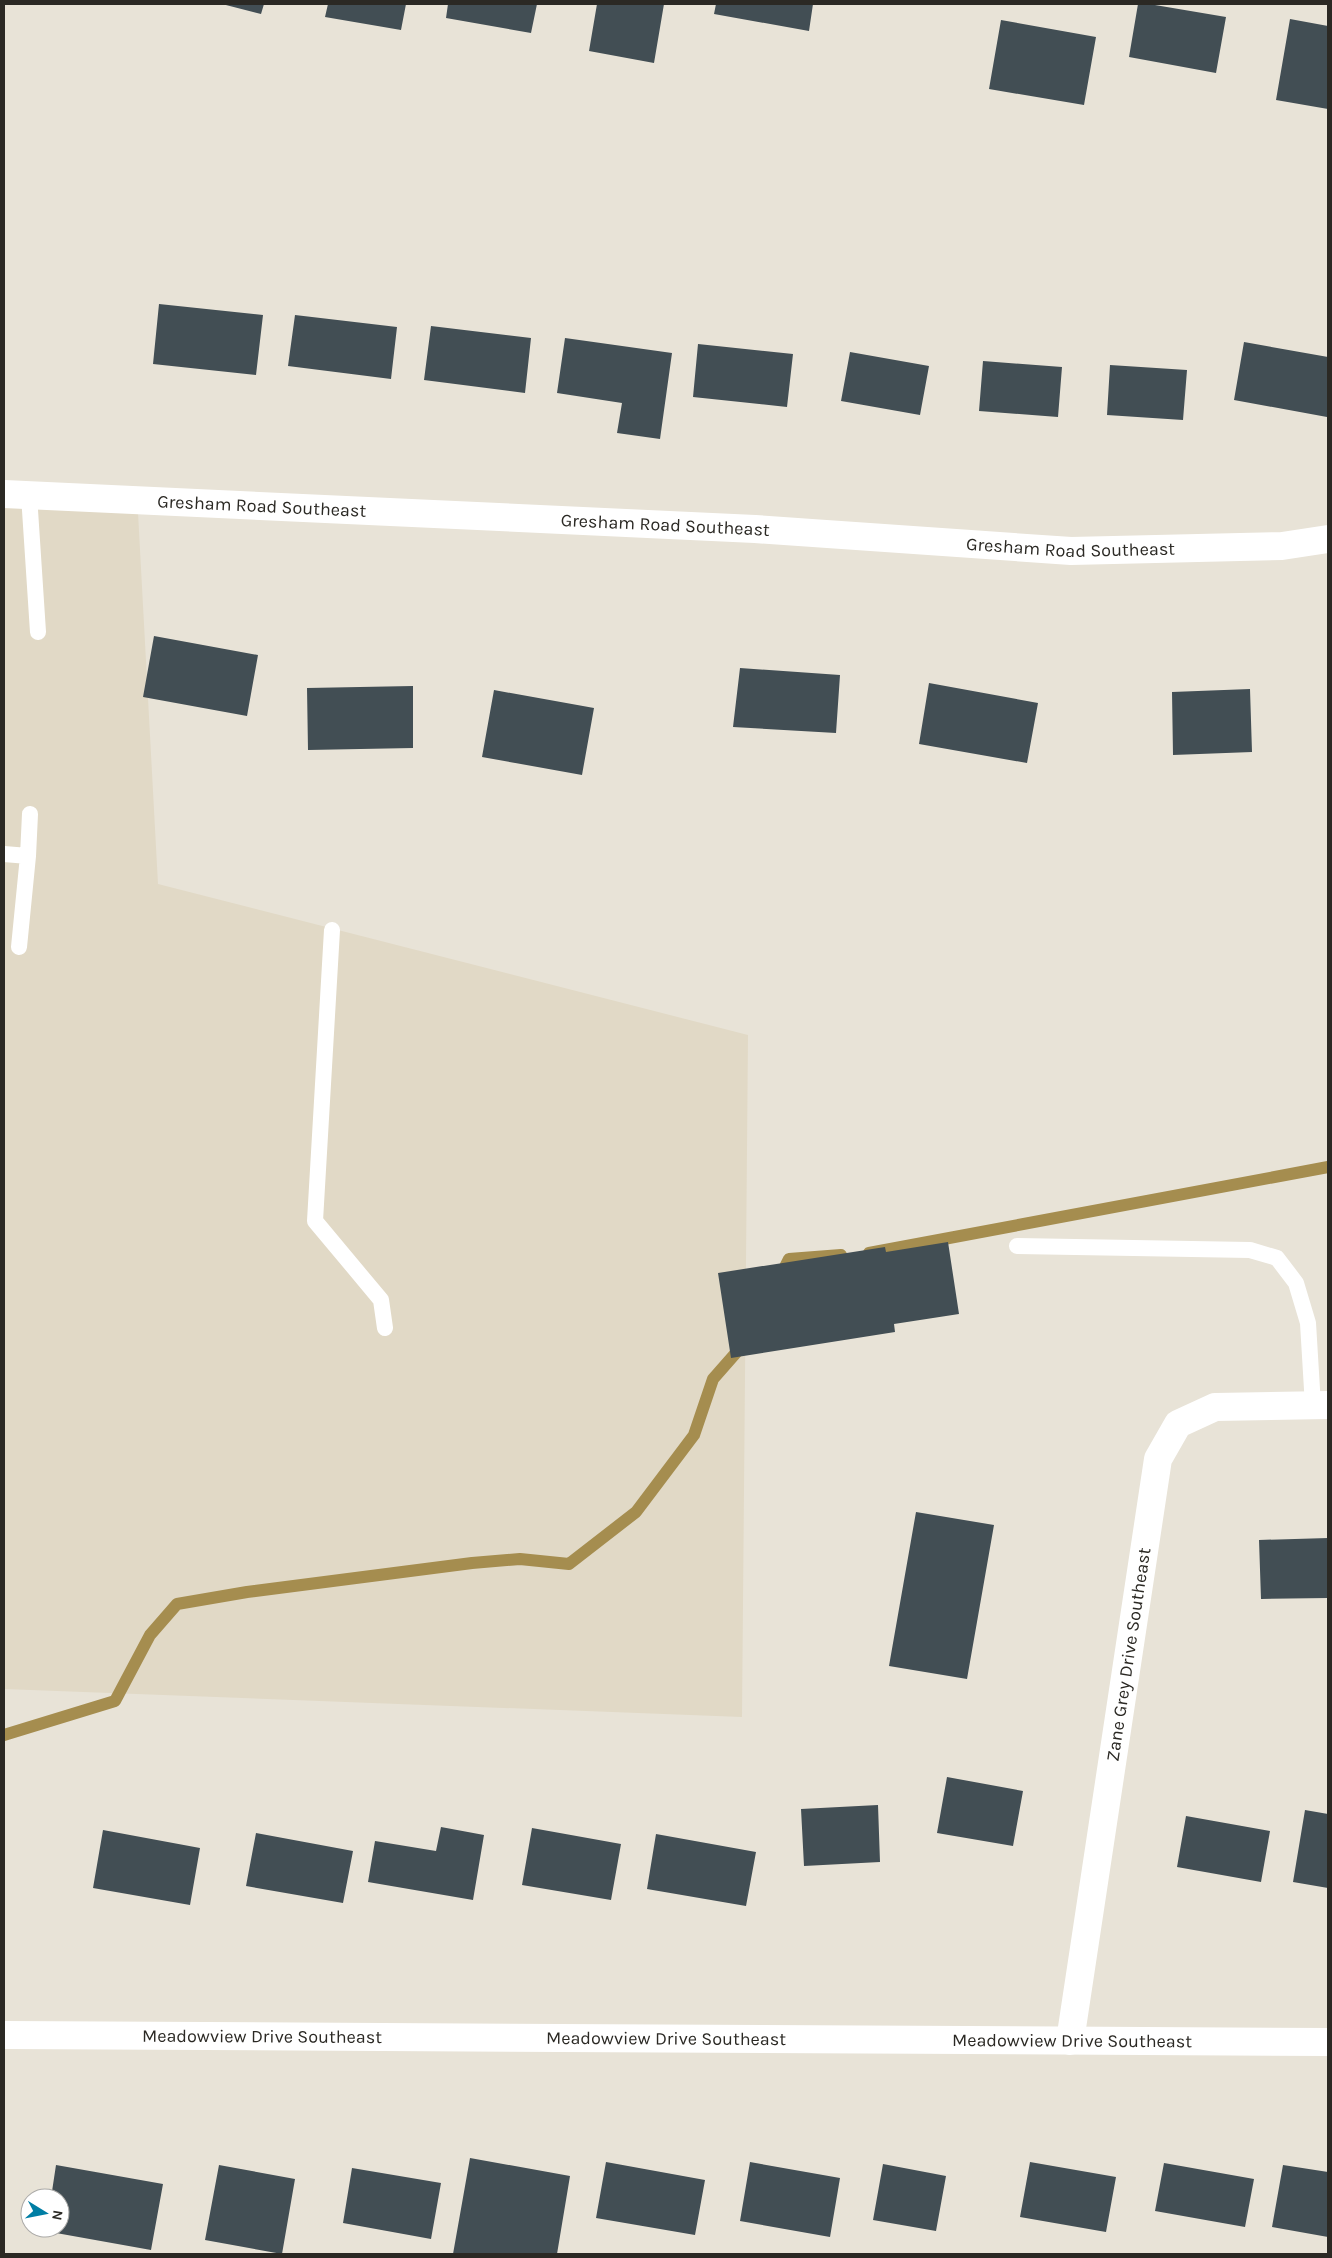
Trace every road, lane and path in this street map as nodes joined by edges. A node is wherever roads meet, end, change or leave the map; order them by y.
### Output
1 (16, 494) edge
2 (1328, 539) edge
3 (38, 632) dead end
4 (30, 814) dead end
5 (4, 854) edge
6 (28, 856) junction
7 (332, 930) dead end
8 (18, 947) dead end
9 (1017, 1246) dead end
10 (385, 1328) dead end
11 (1321, 1406) edge
12 (4, 2035) edge
13 (1070, 2041) junction
14 (1328, 2042) edge

1 - 2 street, Gresham Road Southeast
1 - 3 lane
4 - 6 lane
5 - 6 lane
6 - 8 lane
7 - 10 lane
9 - 11 lane
11 - 13 street, Zane Grey Drive Southeast
12 - 13 street, Meadowview Drive Southeast
13 - 14 street, Meadowview Drive Southeast

